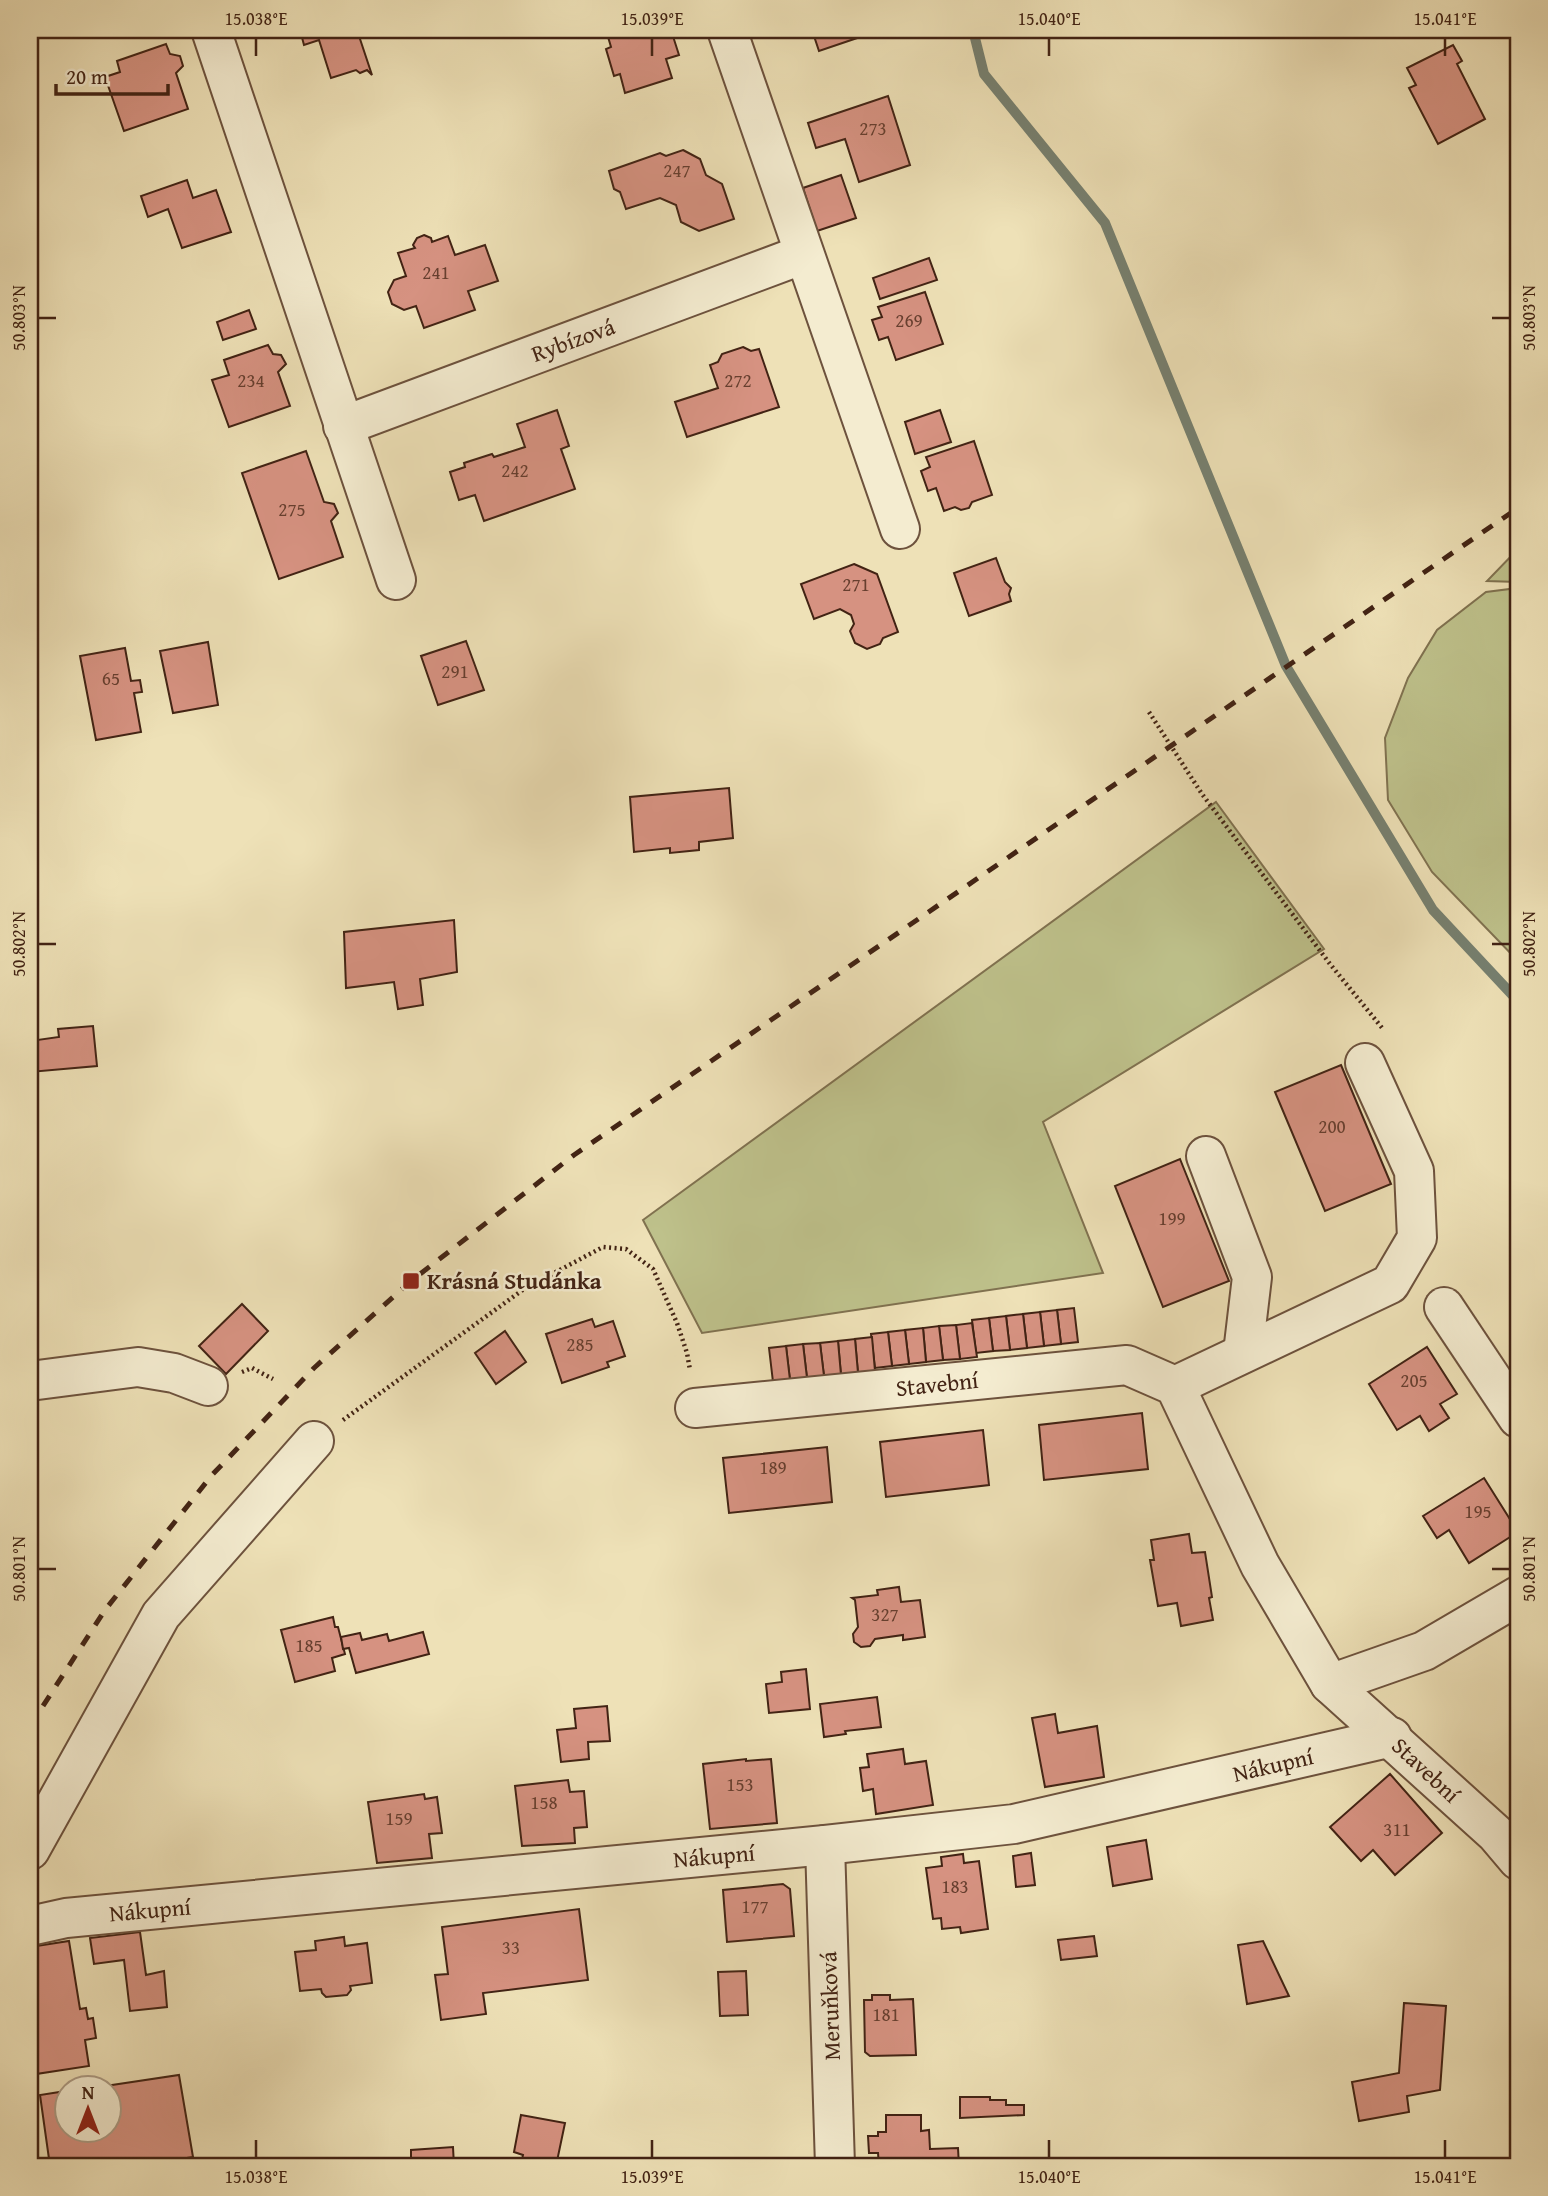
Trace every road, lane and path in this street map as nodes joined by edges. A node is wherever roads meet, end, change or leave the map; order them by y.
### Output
1 (211, 30) edge
2 (727, 30) edge
3 (804, 254) junction
4 (343, 425) junction
5 (900, 529) dead end
6 (396, 580) dead end
7 (1149, 712) dead end
8 (1368, 1068) joint
9 (1206, 1156) dead end
10 (1444, 1307) dead end
11 (1243, 1353) junction
12 (30, 1381) edge
13 (1175, 1386) junction
14 (208, 1387) dead end
15 (695, 1408) joint
16 (1518, 1418) edge
17 (314, 1441) joint
18 (1518, 1596) edge
19 (1331, 1684) junction
20 (1392, 1737) junction
21 (825, 1845) junction
22 (30, 1850) edge
23 (1518, 1860) edge
24 (30, 1926) edge
25 (835, 2166) edge

1 - 4 street
2 - 3 street
3 - 4 street, Rybízová
3 - 5 street
4 - 6 street
7 - 8 path
8 - 11 street
9 - 11 street
10 - 16 street
11 - 13 street
12 - 14 street
13 - 15 street, Stavební
13 - 19 street, Stavební
15 - 17 path
17 - 22 street
18 - 19 street
19 - 20 street, Stavební
20 - 21 street, Nákupní
20 - 23 street, Stavební
21 - 24 street, Nákupní
21 - 25 street, Meruňková

